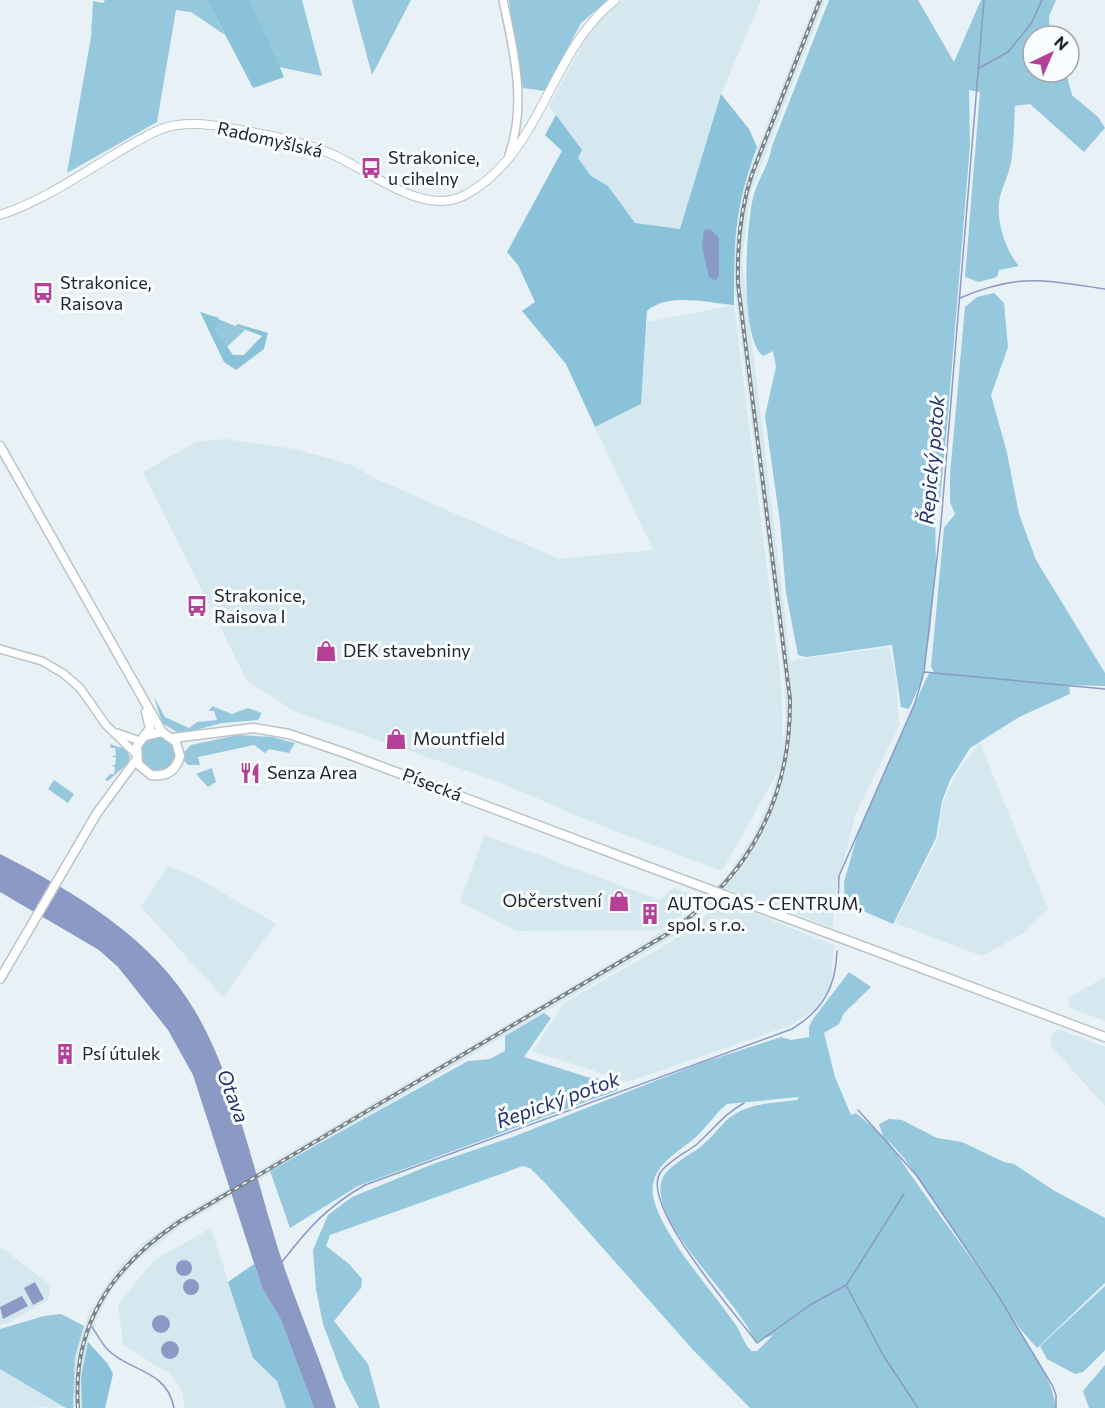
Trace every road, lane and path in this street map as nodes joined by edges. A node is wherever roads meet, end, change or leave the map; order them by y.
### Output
1 (503, 0) edge
2 (615, 0) edge
3 (507, 160) junction
4 (0, 215) edge
5 (0, 446) edge
6 (0, 649) edge
7 (143, 700) junction
8 (112, 731) junction
9 (162, 732) junction
10 (210, 733) junction
11 (142, 738) junction
12 (173, 738) junction
13 (180, 752) junction
14 (136, 756) junction
15 (144, 772) junction
16 (117, 786) junction
17 (0, 979) edge
18 (1105, 1037) edge

1 - 3 street
2 - 3 main road, Radomyšlská
3 - 4 main road, Radomyšlská
5 - 7 main road
6 - 8 street
7 - 9 main road
7 - 11 main road
8 - 11 street
8 - 14 street
9 - 11 main road
9 - 12 main road
10 - 12 main road, Písecká
10 - 13 main road, Písecká
10 - 18 main road, Písecká, bridge
11 - 14 main road
12 - 13 main road
13 - 15 main road
14 - 15 main road
14 - 16 main road
15 - 16 main road
16 - 17 main road

